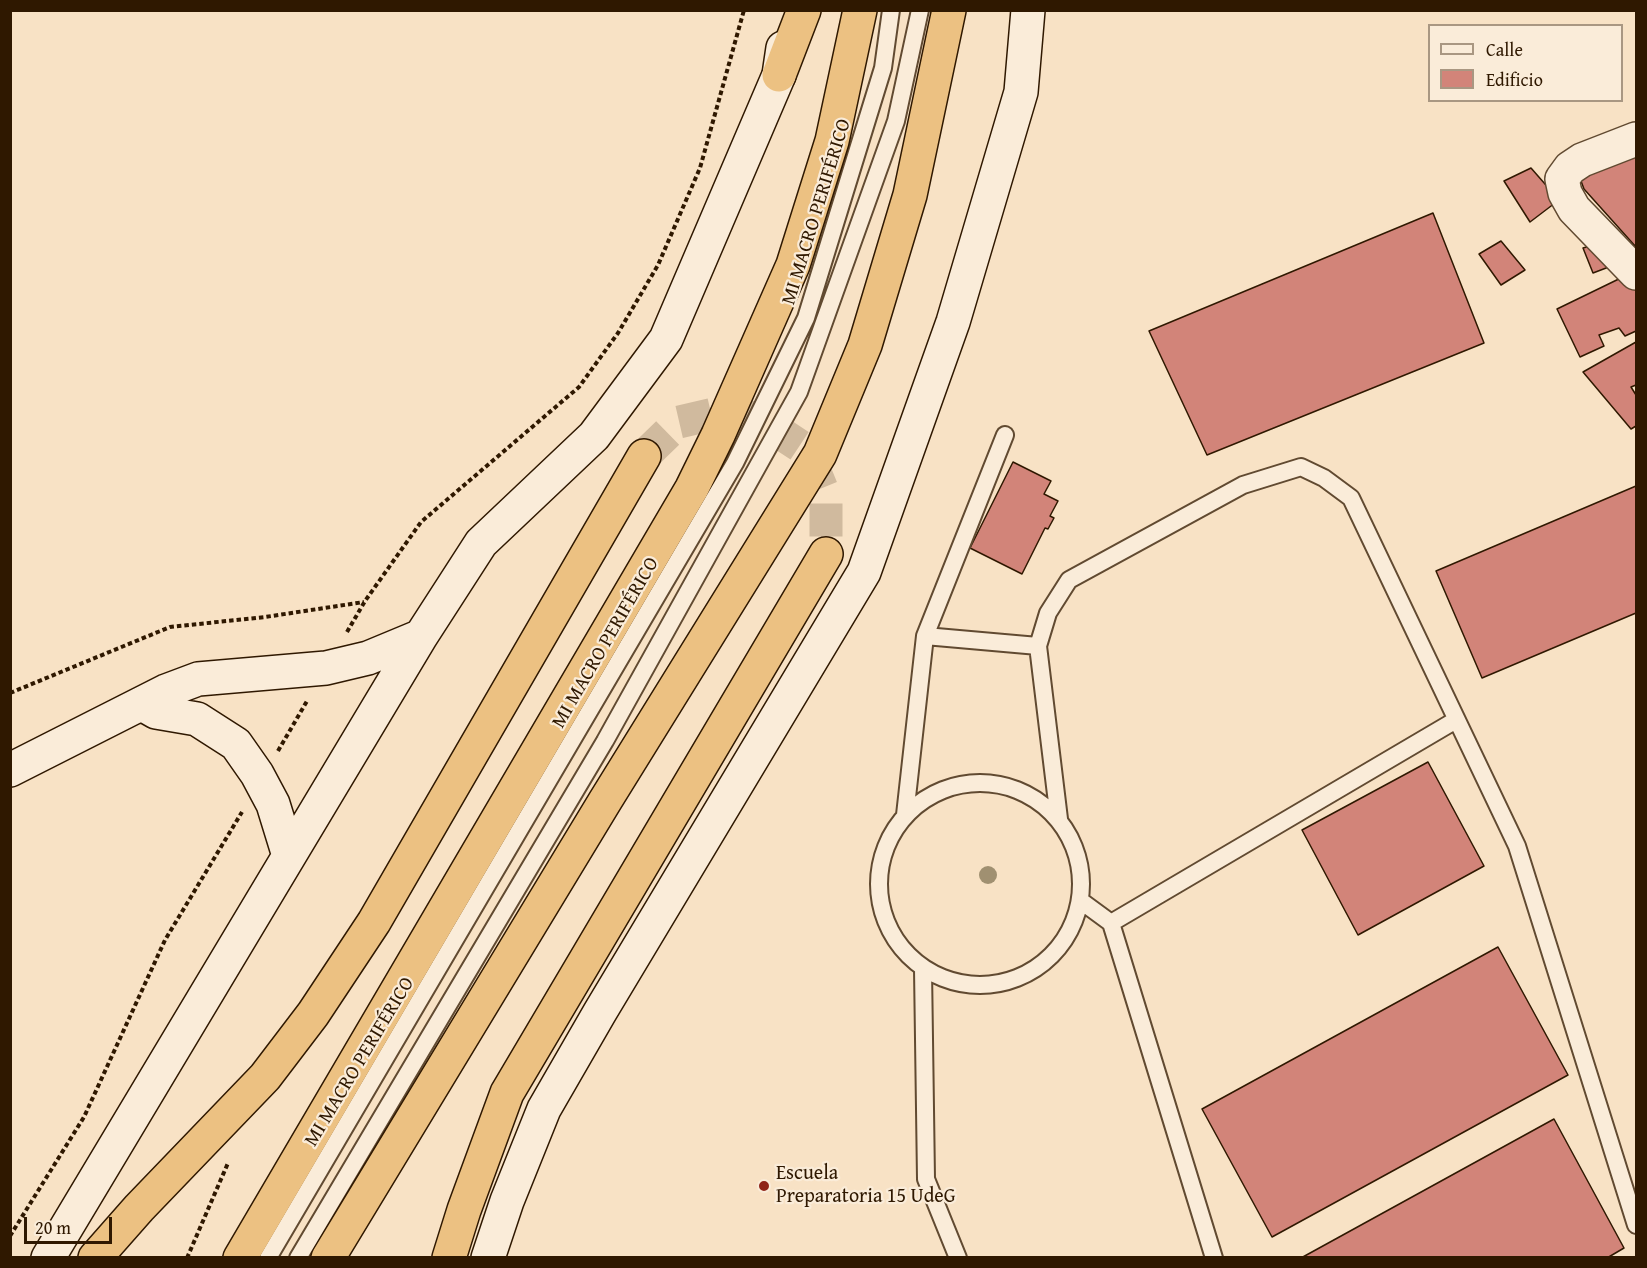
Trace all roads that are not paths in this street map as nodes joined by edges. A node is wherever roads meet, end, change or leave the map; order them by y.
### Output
1 (788, 10) edge
2 (804, 10) edge
3 (860, 10) edge
4 (891, 10) edge
5 (920, 10) edge
6 (949, 10) edge
7 (1028, 10) edge
8 (779, 75) junction
9 (1636, 139) edge
10 (1636, 273) edge
11 (1005, 435) dead end
12 (644, 456) tunnel mouth
13 (826, 555) tunnel mouth
14 (421, 636) junction
15 (925, 636) junction
16 (1038, 646) junction
17 (142, 704) junction
18 (1456, 720) junction
19 (10, 770) edge
20 (905, 815) junction
21 (1059, 819) junction
22 (289, 856) junction
23 (1081, 901) junction
24 (1111, 923) junction
25 (923, 969) junction
26 (1636, 1225) edge
27 (48, 1257) edge
28 (95, 1257) edge
29 (240, 1257) edge
30 (268, 1257) edge
31 (298, 1257) edge
32 (328, 1257) edge
33 (449, 1257) edge
34 (488, 1257) edge
35 (958, 1257) edge
36 (1214, 1257) edge

1 - 8 main road
2 - 8 highway
3 - 29 highway
4 - 30 lane, MI MACRO PERIFÉRICO
5 - 31 lane, MI MACRO PERIFÉRICO
6 - 32 highway
7 - 34 main road
8 - 14 main road
9 - 10 main road
11 - 15 lane
12 - 28 highway
13 - 33 highway
14 - 17 main road
14 - 22 main road
15 - 16 lane
15 - 20 lane
16 - 18 lane
16 - 21 lane
17 - 19 main road
17 - 22 main road
18 - 24 lane
18 - 26 lane
20 - 21 lane
20 - 25 lane
21 - 23 lane
22 - 27 main road
23 - 24 lane
23 - 25 lane
24 - 36 lane
25 - 35 lane

